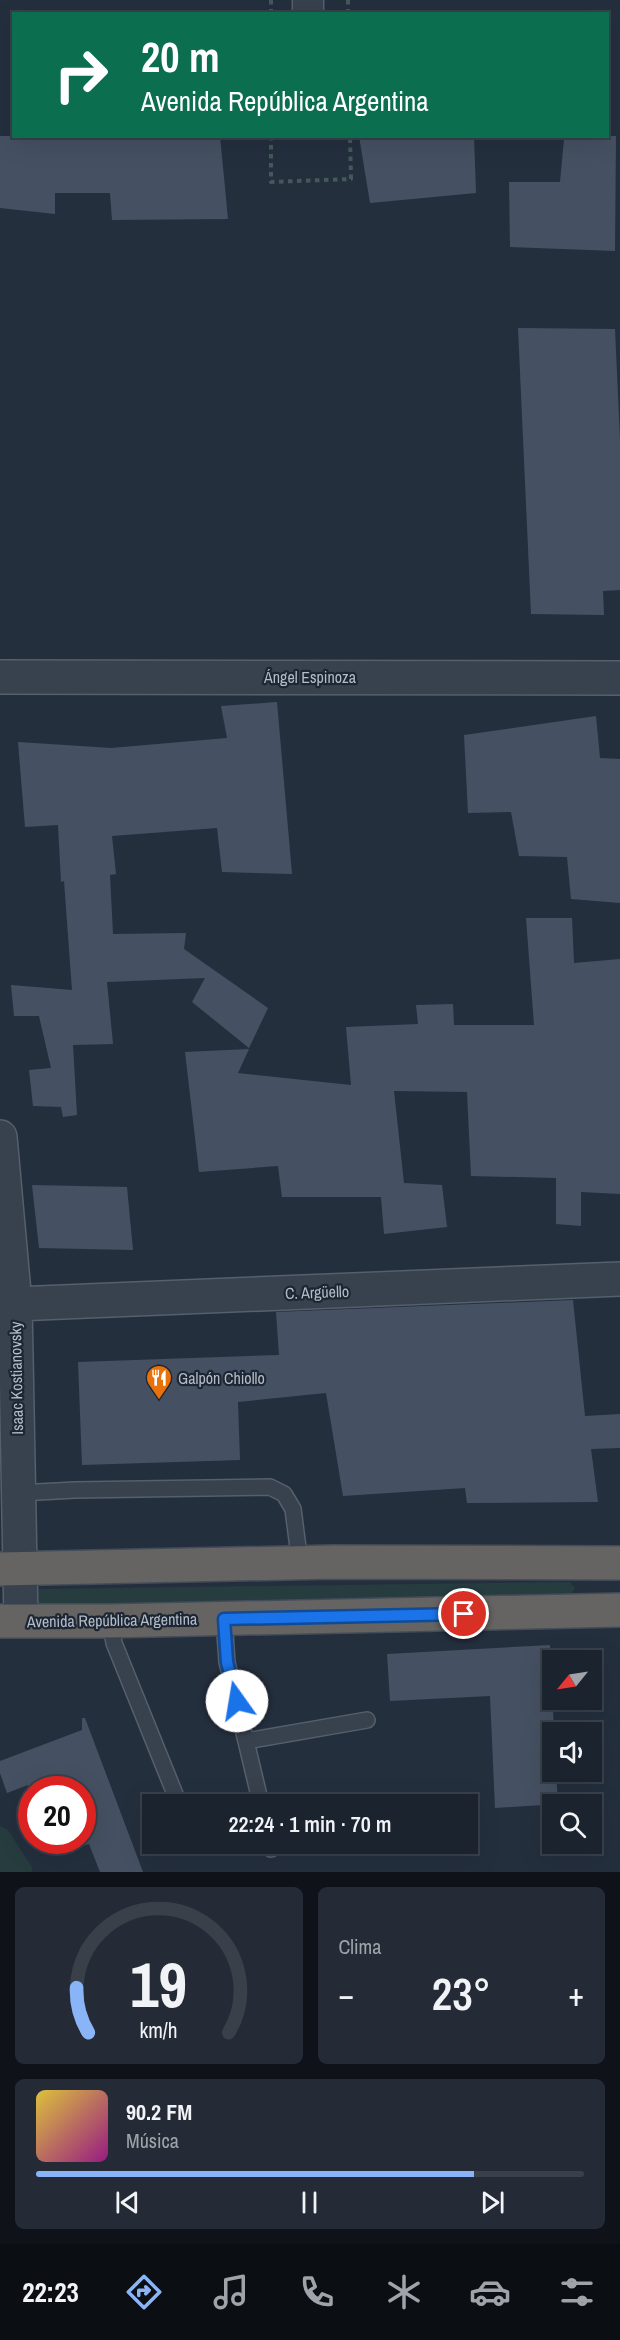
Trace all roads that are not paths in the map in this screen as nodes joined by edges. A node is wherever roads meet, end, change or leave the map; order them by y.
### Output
1 (0, 677) edge
2 (620, 678) edge
3 (0, 1137) edge
4 (620, 1280) edge
5 (15, 1304) junction
6 (12, 1505) edge
7 (300, 1563) junction
8 (620, 1563) edge
9 (10, 1568) edge
10 (620, 1610) edge
11 (224, 1619) junction
12 (10, 1621) edge
13 (110, 1621) junction
14 (367, 1720) dead end
15 (246, 1741) junction
16 (175, 1794) edge
17 (259, 1794) edge

1 - 2 street, Ángel Espinoza
3 - 5 street, Isaac Kostianovsky
4 - 5 street, C. Argüello
5 - 6 street, Isaac Kostianovsky
6 - 7 lane
6 - 9 street, Isaac Kostianovsky
7 - 8 highway
7 - 9 highway
9 - 12 street, Isaac Kostianovsky
10 - 11 highway, Avenida República Argentina
11 - 13 highway, Avenida República Argentina
11 - 15 lane
12 - 13 highway, Avenida República Argentina
13 - 16 lane
14 - 15 lane
15 - 17 lane

